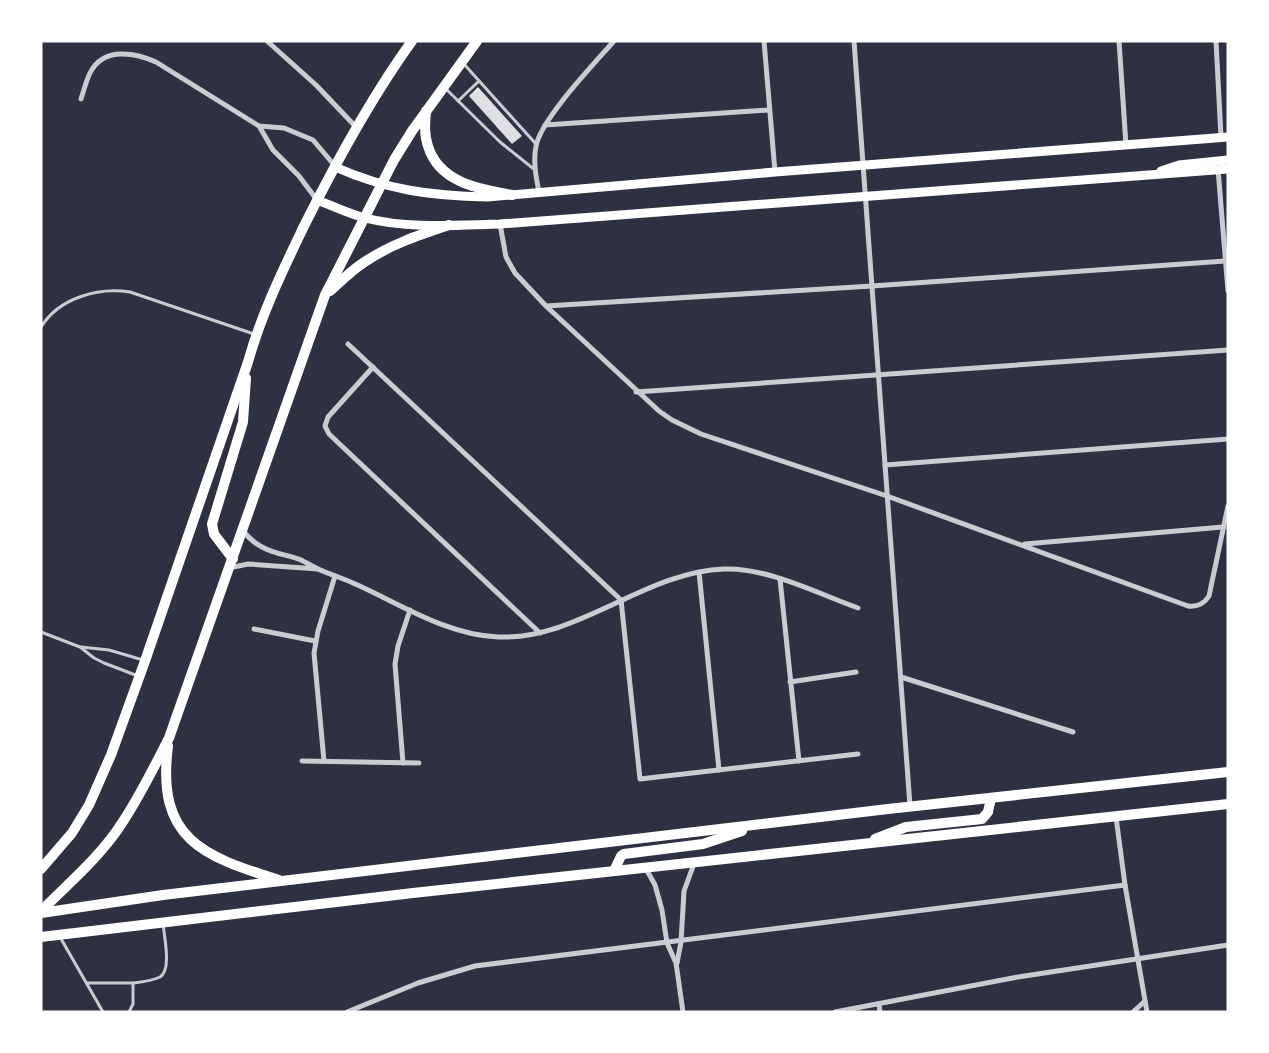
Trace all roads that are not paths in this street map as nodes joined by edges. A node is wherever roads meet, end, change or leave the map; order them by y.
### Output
1 (267, 41) edge
2 (277, 41) edge
3 (412, 41) edge
4 (477, 41) edge
5 (614, 41) edge
6 (764, 41) edge
7 (854, 41) edge
8 (1119, 41) edge
9 (1216, 41) edge
10 (273, 47) junction
11 (461, 61) junction
12 (479, 80) junction
13 (443, 86) junction
14 (81, 99) dead end
15 (458, 101) junction
16 (769, 110) junction
17 (426, 111) junction
18 (545, 125) junction
19 (260, 126) junction
20 (357, 128) junction
21 (1224, 137) edge
22 (536, 144) junction
23 (1126, 145) junction
24 (1228, 160) edge
25 (862, 165) junction
26 (335, 166) junction
27 (1223, 169) edge
28 (535, 170) junction
29 (775, 172) junction
30 (1154, 174) junction
31 (380, 184) junction
32 (539, 192) junction
33 (512, 195) junction
34 (865, 197) junction
35 (317, 200) junction
36 (364, 218) junction
37 (500, 224) junction
38 (449, 225) junction
39 (1225, 261) junction
40 (872, 286) junction
41 (1228, 291) edge
42 (325, 295) junction
43 (546, 306) junction
44 (41, 327) edge
45 (256, 335) junction
46 (348, 344) dead end
47 (1228, 350) edge
48 (248, 362) junction
49 (373, 368) junction
50 (878, 375) junction
51 (636, 392) junction
52 (1228, 439) edge
53 (885, 465) junction
54 (887, 496) junction
55 (1228, 506) edge
56 (1224, 527) junction
57 (242, 530) junction
58 (1022, 545) junction
59 (231, 563) junction
60 (318, 569) junction
61 (699, 572) junction
62 (335, 576) junction
63 (780, 579) junction
64 (621, 600) junction
65 (858, 608) dead end
66 (410, 610) junction
67 (254, 629) dead end
68 (41, 632) edge
69 (540, 633) junction
70 (315, 641) junction
71 (80, 647) junction
72 (145, 661) junction
73 (856, 672) dead end
74 (139, 676) junction
75 (901, 677) junction
76 (790, 682) junction
77 (1073, 732) dead end
78 (169, 738) junction
79 (858, 754) dead end
80 (302, 761) dead end
81 (324, 761) junction
82 (798, 761) junction
83 (403, 763) junction
84 (419, 763) dead end
85 (718, 770) junction
86 (1228, 772) edge
87 (991, 798) junction
88 (1228, 804) edge
89 (910, 807) junction
90 (1116, 816) junction
91 (762, 824) junction
92 (865, 843) junction
93 (695, 861) junction
94 (645, 867) junction
95 (41, 869) edge
96 (614, 871) junction
97 (284, 881) junction
98 (1125, 885) junction
99 (41, 912) edge
100 (163, 922) junction
101 (59, 934) junction
102 (41, 937) edge
103 (681, 942) junction
104 (667, 943) junction
105 (1228, 945) edge
106 (1138, 958) junction
107 (676, 963) junction
108 (87, 983) junction
109 (133, 983) junction
110 (1145, 1002) junction
111 (879, 1004) junction
112 (104, 1012) edge
113 (129, 1012) edge
114 (347, 1012) edge
115 (683, 1012) edge
116 (835, 1012) edge
117 (880, 1012) edge
118 (1134, 1012) edge
119 (1147, 1012) edge

1 - 10 street
2 - 10 street
3 - 20 main road
4 - 11 main road
5 - 18 street
6 - 16 street
7 - 25 street
8 - 23 street
9 - 21 street
10 - 20 street
11 - 12 lane
11 - 13 main road
12 - 15 lane
12 - 22 lane
13 - 15 lane
13 - 17 main road
14 - 19 street
15 - 28 lane
16 - 18 street
16 - 29 street
17 - 31 main road
17 - 33 main road
18 - 22 street
19 - 26 street
19 - 35 street
20 - 26 main road
21 - 23 main road
22 - 28 street
23 - 25 main road
24 - 30 main road
25 - 29 main road
25 - 34 street
26 - 31 main road
26 - 35 main road
27 - 30 main road
27 - 39 street
28 - 32 street
29 - 32 main road
30 - 34 main road
31 - 33 main road
31 - 36 main road
32 - 33 main road
34 - 37 main road
34 - 40 street
35 - 36 main road
35 - 45 main road
36 - 38 main road
36 - 42 main road
37 - 38 main road
37 - 43 street
38 - 42 main road
39 - 40 street
39 - 41 street
40 - 43 street
40 - 50 street
42 - 57 main road
43 - 51 street
44 - 45 lane
45 - 48 main road
46 - 49 street
47 - 50 street
48 - 59 main road
48 - 72 main road
49 - 64 street
49 - 69 street
50 - 51 street
50 - 53 street
51 - 54 street
52 - 53 street
53 - 54 street
54 - 58 street
54 - 75 street
55 - 56 street
56 - 58 street
56 - 58 street
57 - 59 main road
57 - 60 street
59 - 60 street
59 - 78 main road
60 - 62 street
61 - 63 street
61 - 64 street
61 - 85 street
62 - 66 street
62 - 70 street
63 - 65 street
63 - 76 street
64 - 69 street
64 - 85 street
66 - 69 street
66 - 83 street
67 - 70 street
68 - 71 lane
70 - 81 street
71 - 72 lane
71 - 74 lane
72 - 74 main road
73 - 76 street
74 - 95 main road
75 - 77 street
75 - 89 street
76 - 82 street
78 - 97 main road
78 - 99 main road
79 - 82 street
80 - 81 street
81 - 83 street
82 - 85 street
83 - 84 street
86 - 87 main road
87 - 89 main road
87 - 92 main road
88 - 90 main road
89 - 91 main road
90 - 92 main road
90 - 98 street
91 - 96 main road
91 - 97 main road
92 - 93 main road
93 - 94 main road
93 - 103 street
94 - 96 main road
94 - 104 street
96 - 100 main road
97 - 99 main road
98 - 103 street
98 - 106 street
100 - 101 main road
100 - 109 lane
101 - 102 main road
101 - 108 lane
103 - 104 street
103 - 107 street
104 - 107 street
104 - 114 street
105 - 106 street
106 - 110 street
106 - 111 street
107 - 115 street
108 - 109 lane
108 - 112 lane
109 - 113 lane
110 - 118 street
110 - 119 street
111 - 116 street
111 - 117 street

